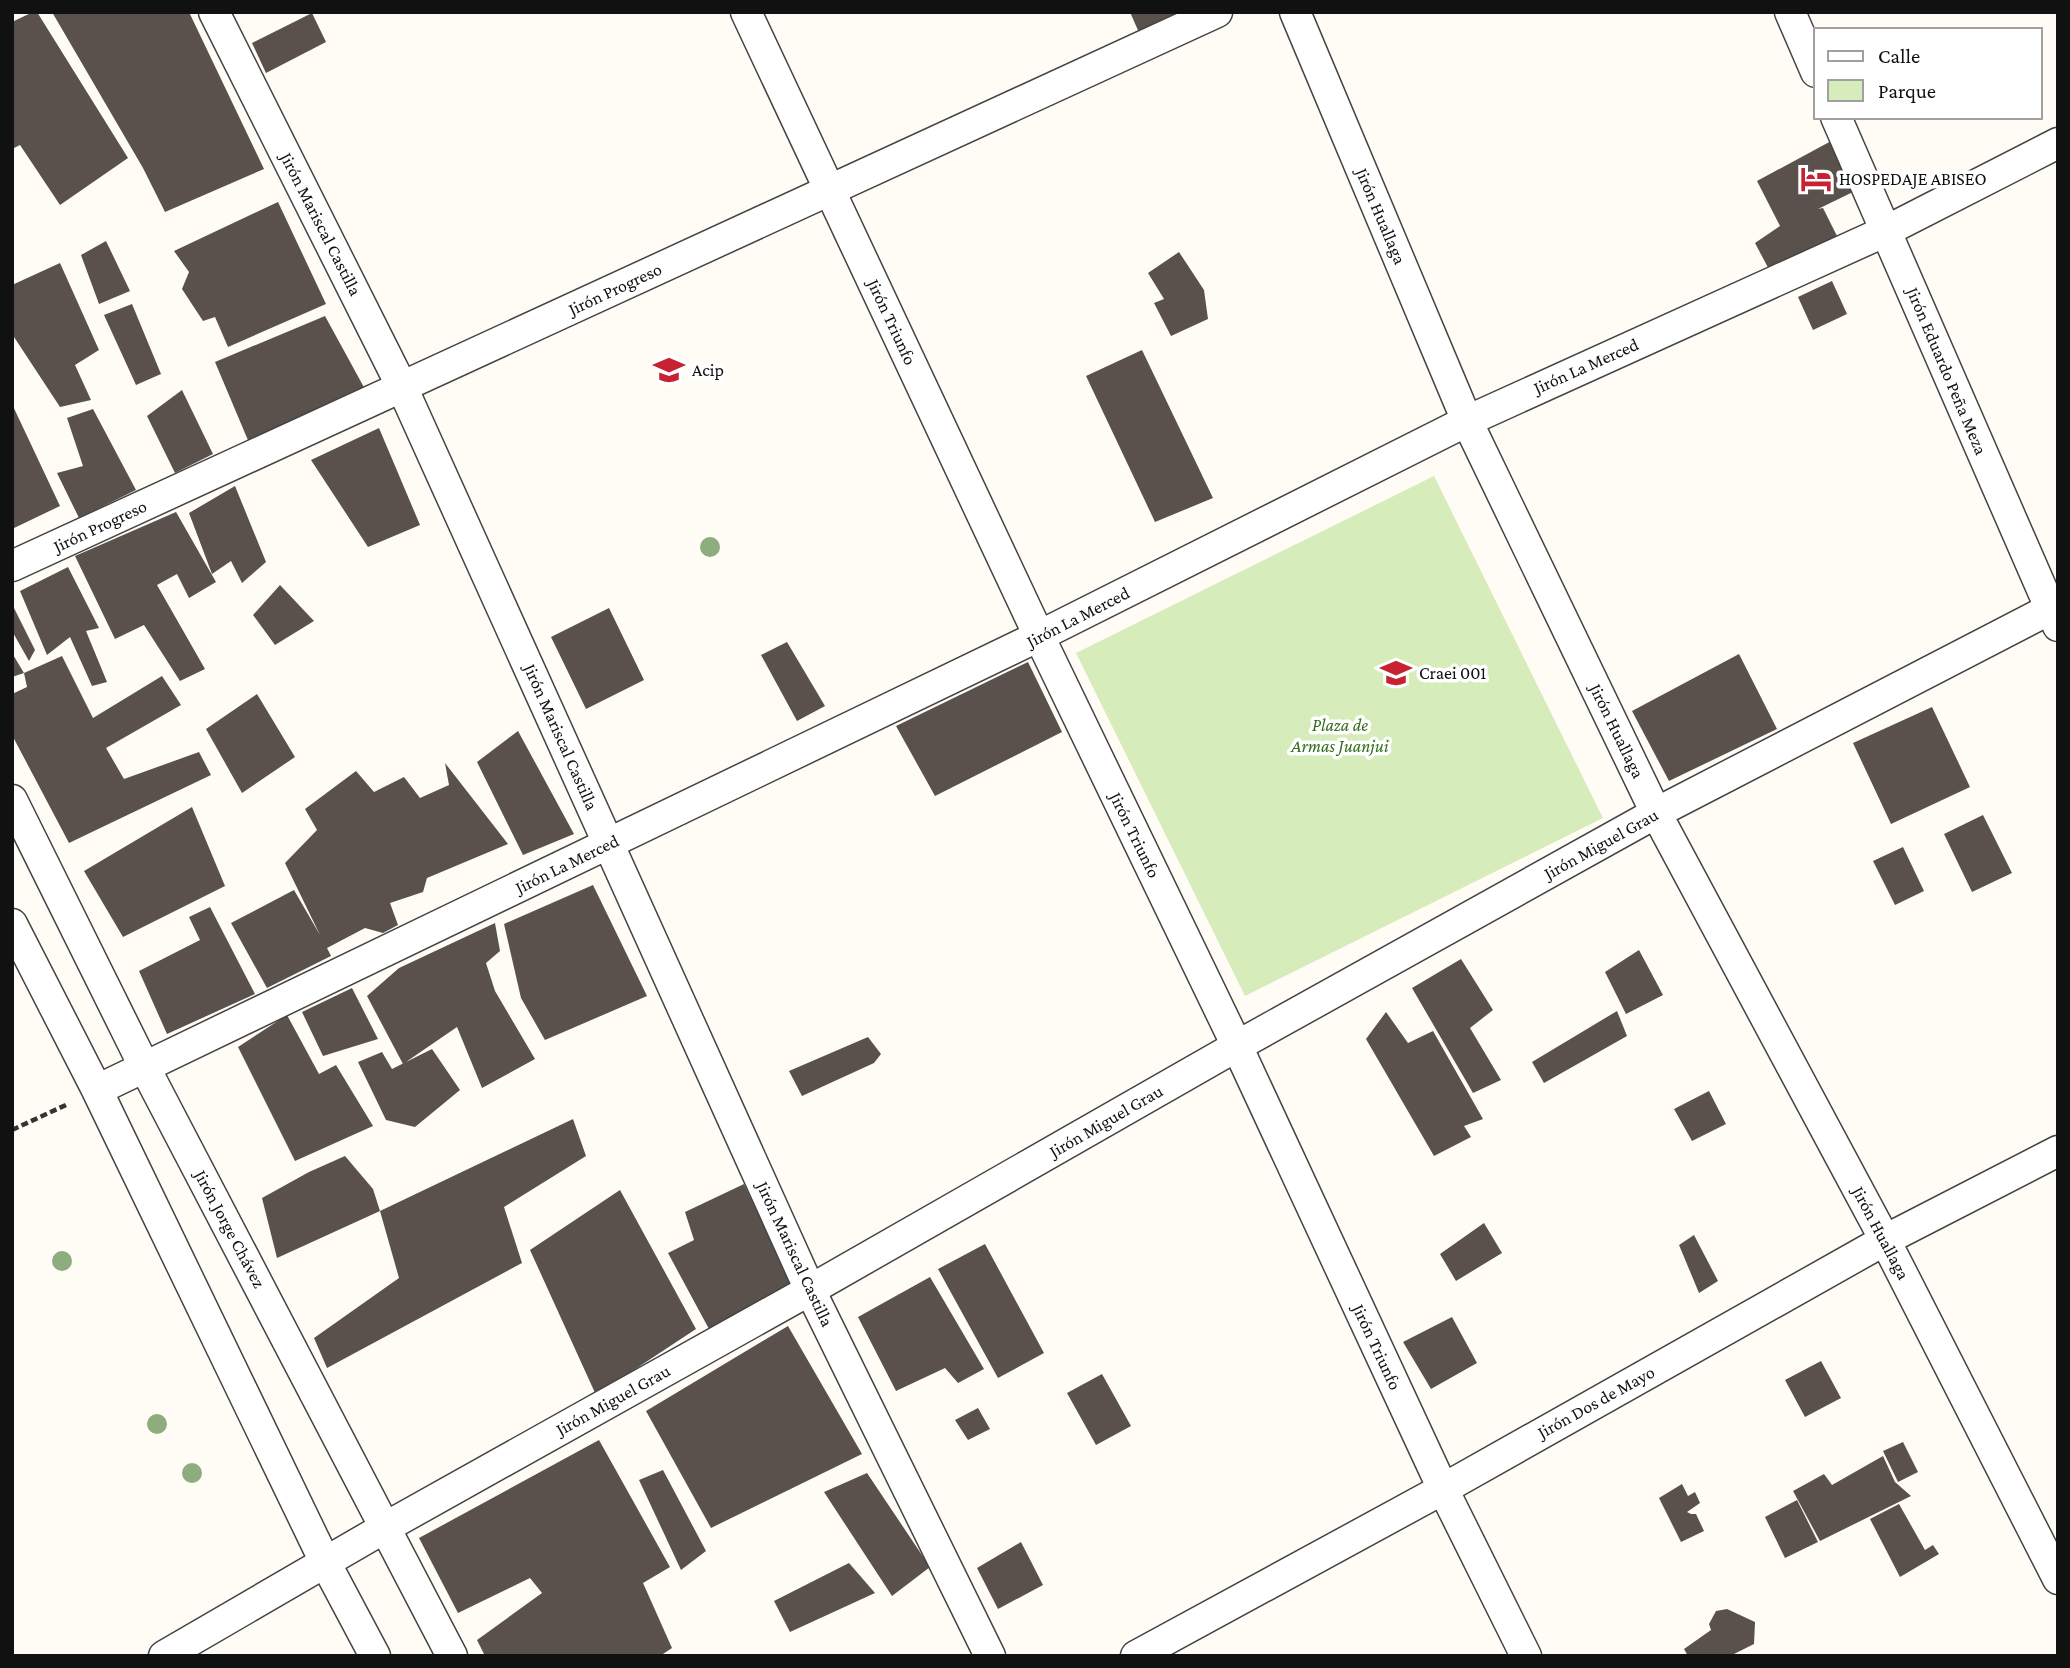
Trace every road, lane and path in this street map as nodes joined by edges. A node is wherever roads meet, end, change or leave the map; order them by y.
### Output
1 (214, 12) edge
2 (746, 12) edge
3 (1217, 12) edge
4 (1295, 12) edge
5 (1790, 12) edge
6 (1814, 67) edge
7 (1837, 119) edge
8 (2058, 143) edge
9 (829, 190) junction
10 (1886, 231) junction
11 (402, 387) junction
12 (1467, 421) junction
13 (12, 566) edge
14 (2055, 613) edge
15 (1039, 636) junction
16 (12, 800) edge
17 (1656, 813) junction
18 (609, 844) junction
19 (12, 924) edge
20 (1237, 1046) junction
21 (145, 1068) junction
22 (97, 1090) junction
23 (12, 1130) edge
24 (2058, 1151) edge
25 (1885, 1240) junction
26 (810, 1290) junction
27 (1443, 1489) junction
28 (386, 1527) junction
29 (325, 1562) junction
30 (2058, 1579) edge
31 (164, 1656) edge
32 (375, 1656) edge
33 (452, 1656) edge
34 (990, 1656) edge
35 (1136, 1656) edge
36 (1526, 1656) edge

1 - 11 street, Jirón Mariscal Castilla
2 - 9 street, Jirón Triunfo
3 - 9 street, Jirón Progreso
4 - 12 street, Jirón Huallaga
5 - 6 street
7 - 10 street, Jirón Eduardo Peña Meza
8 - 10 street, Jirón La Merced
9 - 11 street, Jirón Progreso
9 - 15 street, Jirón Triunfo
10 - 12 street, Jirón La Merced
10 - 14 street, Jirón Eduardo Peña Meza
11 - 13 street, Jirón Progreso
11 - 18 street, Jirón Mariscal Castilla
12 - 15 street, Jirón La Merced
12 - 17 street, Jirón Huallaga
14 - 17 street, Jirón Miguel Grau
15 - 18 street, Jirón La Merced
15 - 20 street, Jirón Triunfo
16 - 21 street, Jirón Jorge Chávez
17 - 20 street, Jirón Miguel Grau
17 - 25 street, Jirón Huallaga
18 - 21 street, Jirón La Merced
18 - 26 street, Jirón Mariscal Castilla
19 - 22 street
20 - 26 street, Jirón Miguel Grau
20 - 27 street, Jirón Triunfo
21 - 22 street, Jirón La Merced
21 - 28 street, Jirón Jorge Chávez
22 - 23 path
22 - 29 street
24 - 25 street, Jirón Dos de Mayo
25 - 27 street, Jirón Dos de Mayo
25 - 30 street, Jirón Huallaga
26 - 28 street, Jirón Miguel Grau
26 - 34 street, Jirón Mariscal Castilla
27 - 35 street, Jirón Dos de Mayo
27 - 36 street, Jirón Triunfo
28 - 29 street, Jirón Miguel Grau
28 - 33 street, Jirón Jorge Chávez
29 - 31 street, Jirón Miguel Grau
29 - 32 street

